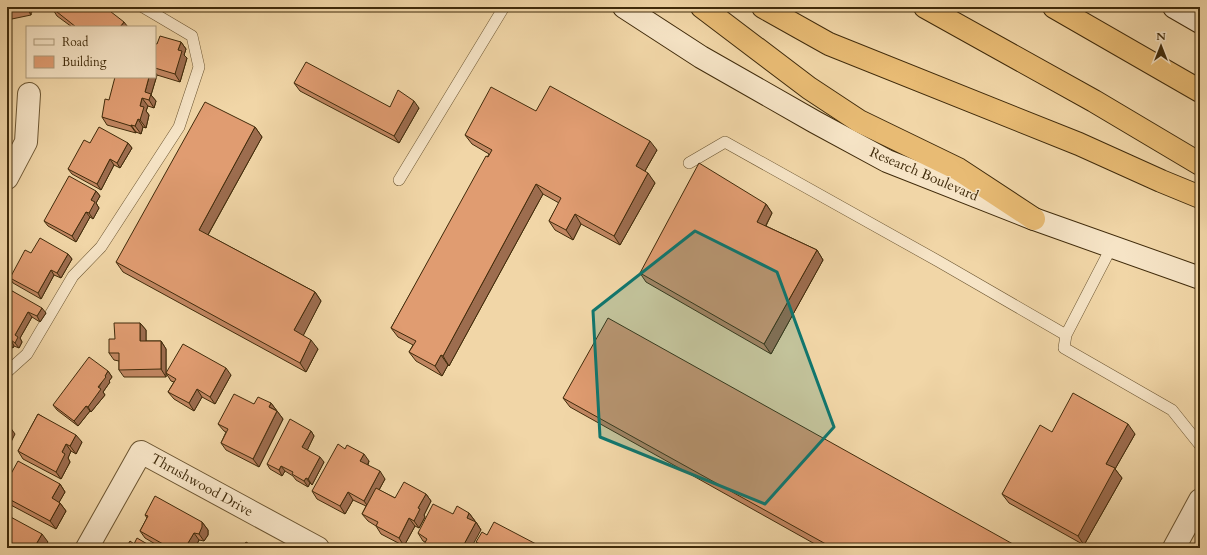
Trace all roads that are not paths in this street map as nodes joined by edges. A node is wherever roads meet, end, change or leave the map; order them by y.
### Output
1 (143, 7) edge
2 (504, 7) edge
3 (624, 7) edge
4 (702, 7) edge
5 (763, 7) edge
6 (925, 7) edge
7 (1054, 7) edge
8 (1174, 7) edge
9 (1200, 22) edge
10 (1200, 91) edge
11 (29, 94) dead end
12 (689, 163) dead end
13 (1200, 164) edge
14 (7, 178) edge
15 (399, 180) dead end
16 (1200, 197) edge
17 (1034, 219) junction
18 (1112, 246) junction
19 (1200, 278) edge
20 (1066, 335) junction
21 (7, 372) edge
22 (1200, 445) edge
23 (1200, 500) edge
24 (87, 548) edge
25 (318, 548) edge
26 (1174, 548) edge

1 - 21 lane
2 - 15 lane
3 - 17 main road, Research Boulevard
4 - 17 highway
5 - 16 highway
6 - 13 highway
7 - 10 highway
8 - 9 main road
11 - 14 main road
12 - 20 lane
17 - 18 main road, Research Boulevard
18 - 19 main road, Research Boulevard
18 - 20 lane
20 - 22 lane
23 - 26 main road
24 - 25 main road, Thrushwood Drive

